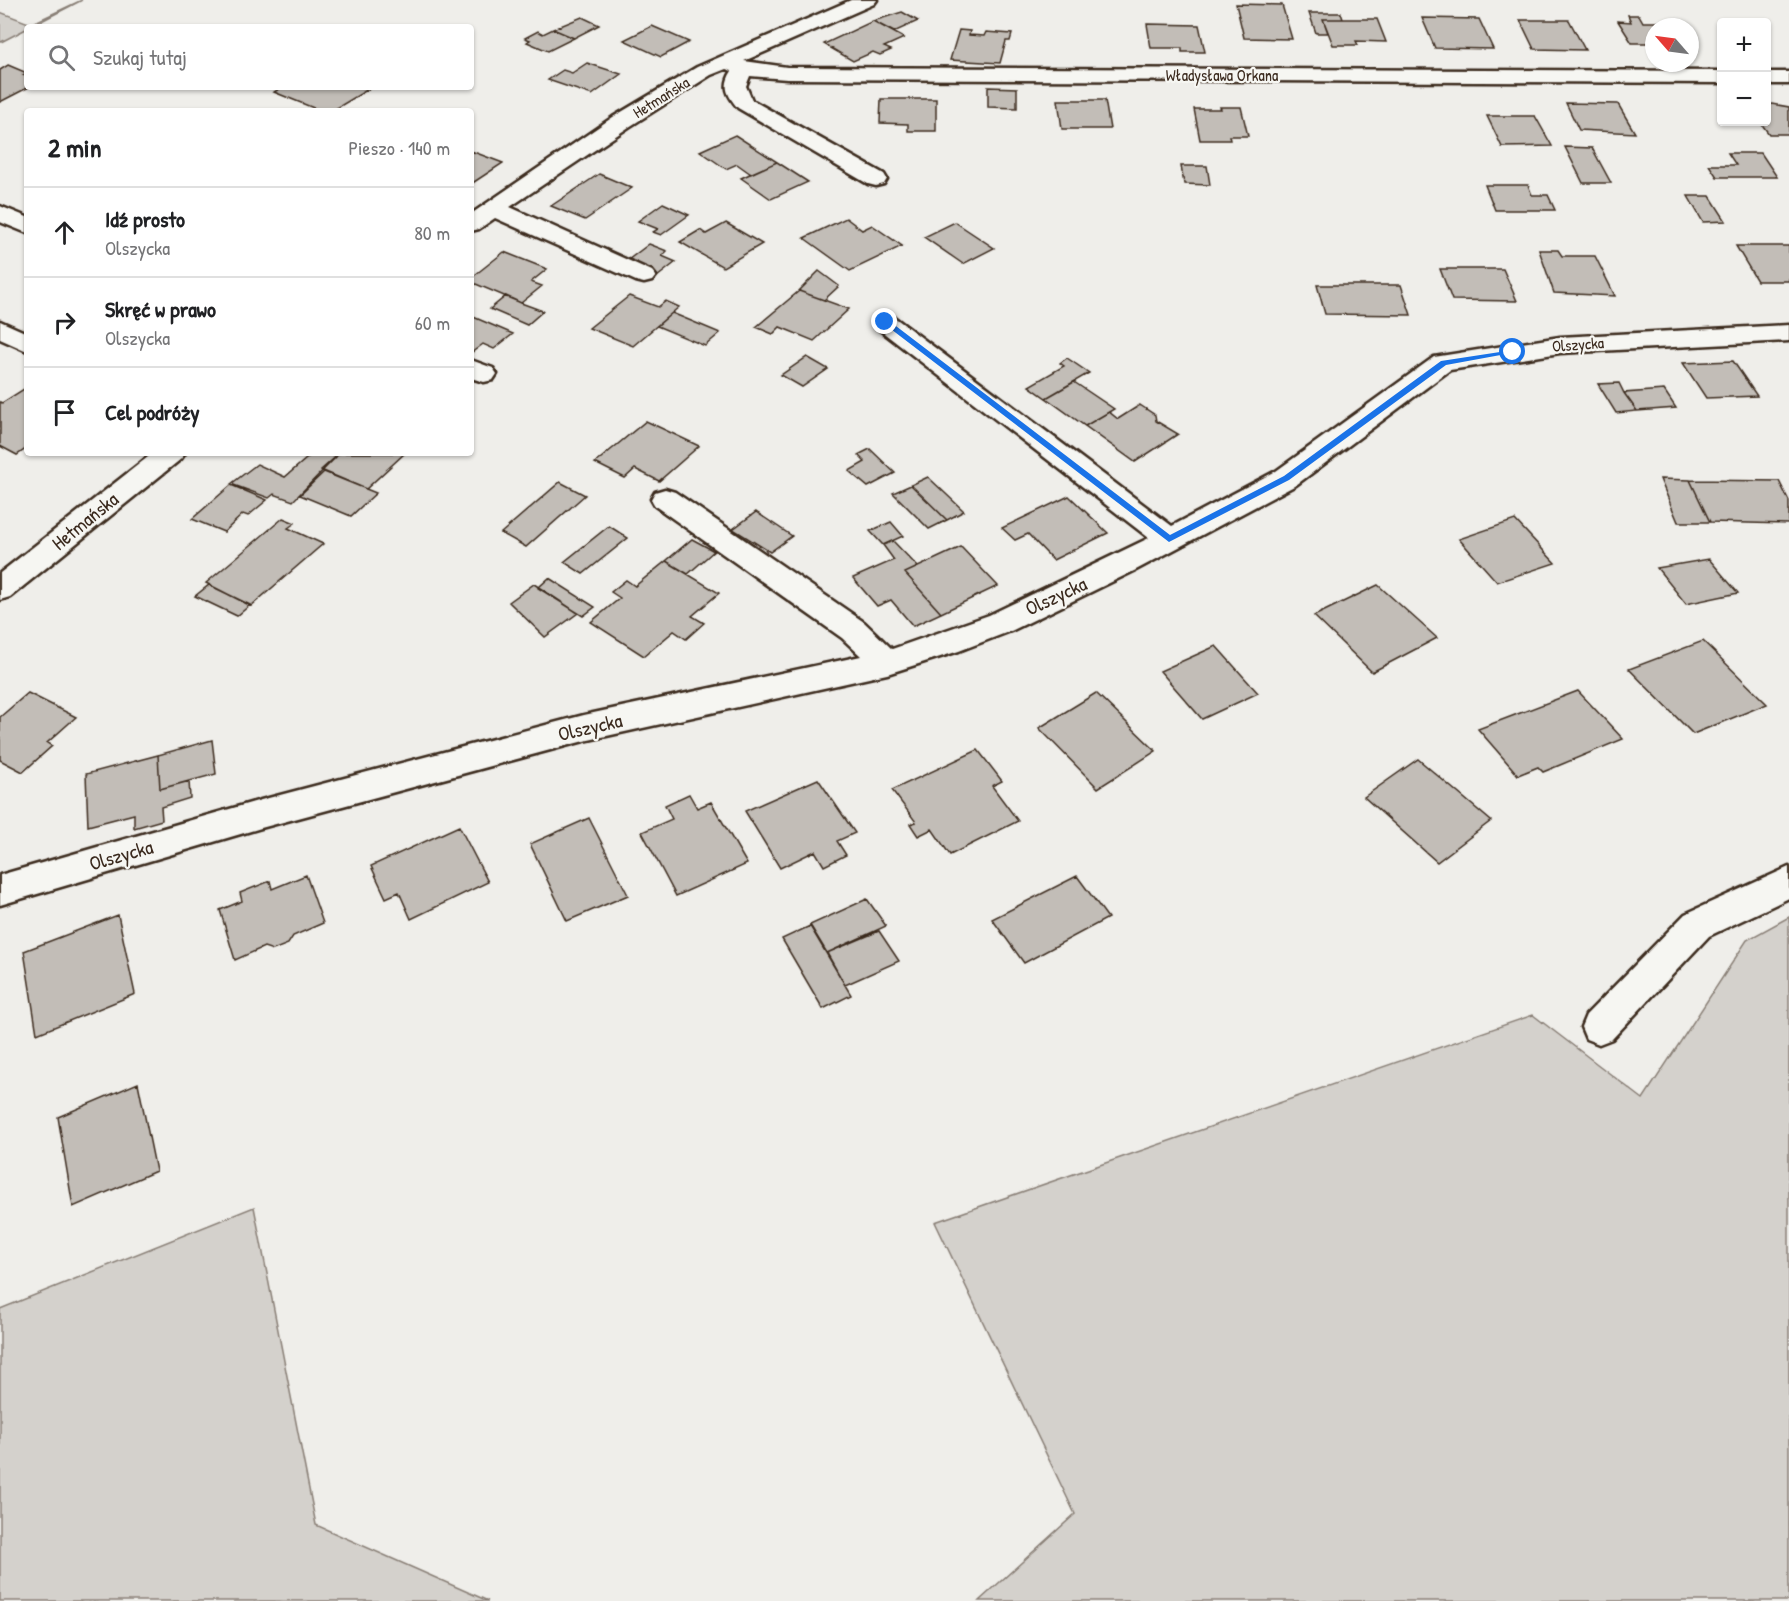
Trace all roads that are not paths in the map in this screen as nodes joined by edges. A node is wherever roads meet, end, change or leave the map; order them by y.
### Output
1 (867, 0) edge
2 (735, 65) junction
3 (1717, 77) edge
4 (1771, 78) edge
5 (1789, 78) edge
6 (876, 179) dead end
7 (495, 209) junction
8 (0, 213) edge
9 (474, 222) edge
10 (24, 224) edge
11 (644, 276) dead end
12 (885, 322) dead end
13 (0, 328) edge
14 (1789, 333) edge
15 (24, 341) edge
16 (167, 456) edge
17 (665, 499) dead end
18 (1169, 539) junction
19 (0, 589) edge
20 (887, 662) junction
21 (1789, 882) edge
22 (0, 890) edge
23 (1599, 1027) dead end

1 - 2 street, Hetmańska
2 - 3 street, Władysława Orkana
2 - 6 street
2 - 7 street, Hetmańska
4 - 5 street
7 - 9 street, Hetmańska
7 - 11 street
8 - 10 street
12 - 18 street
13 - 15 street
14 - 18 street, Olszycka
16 - 19 street, Hetmańska
17 - 20 street
18 - 20 street, Olszycka
20 - 22 street, Olszycka
21 - 23 street

